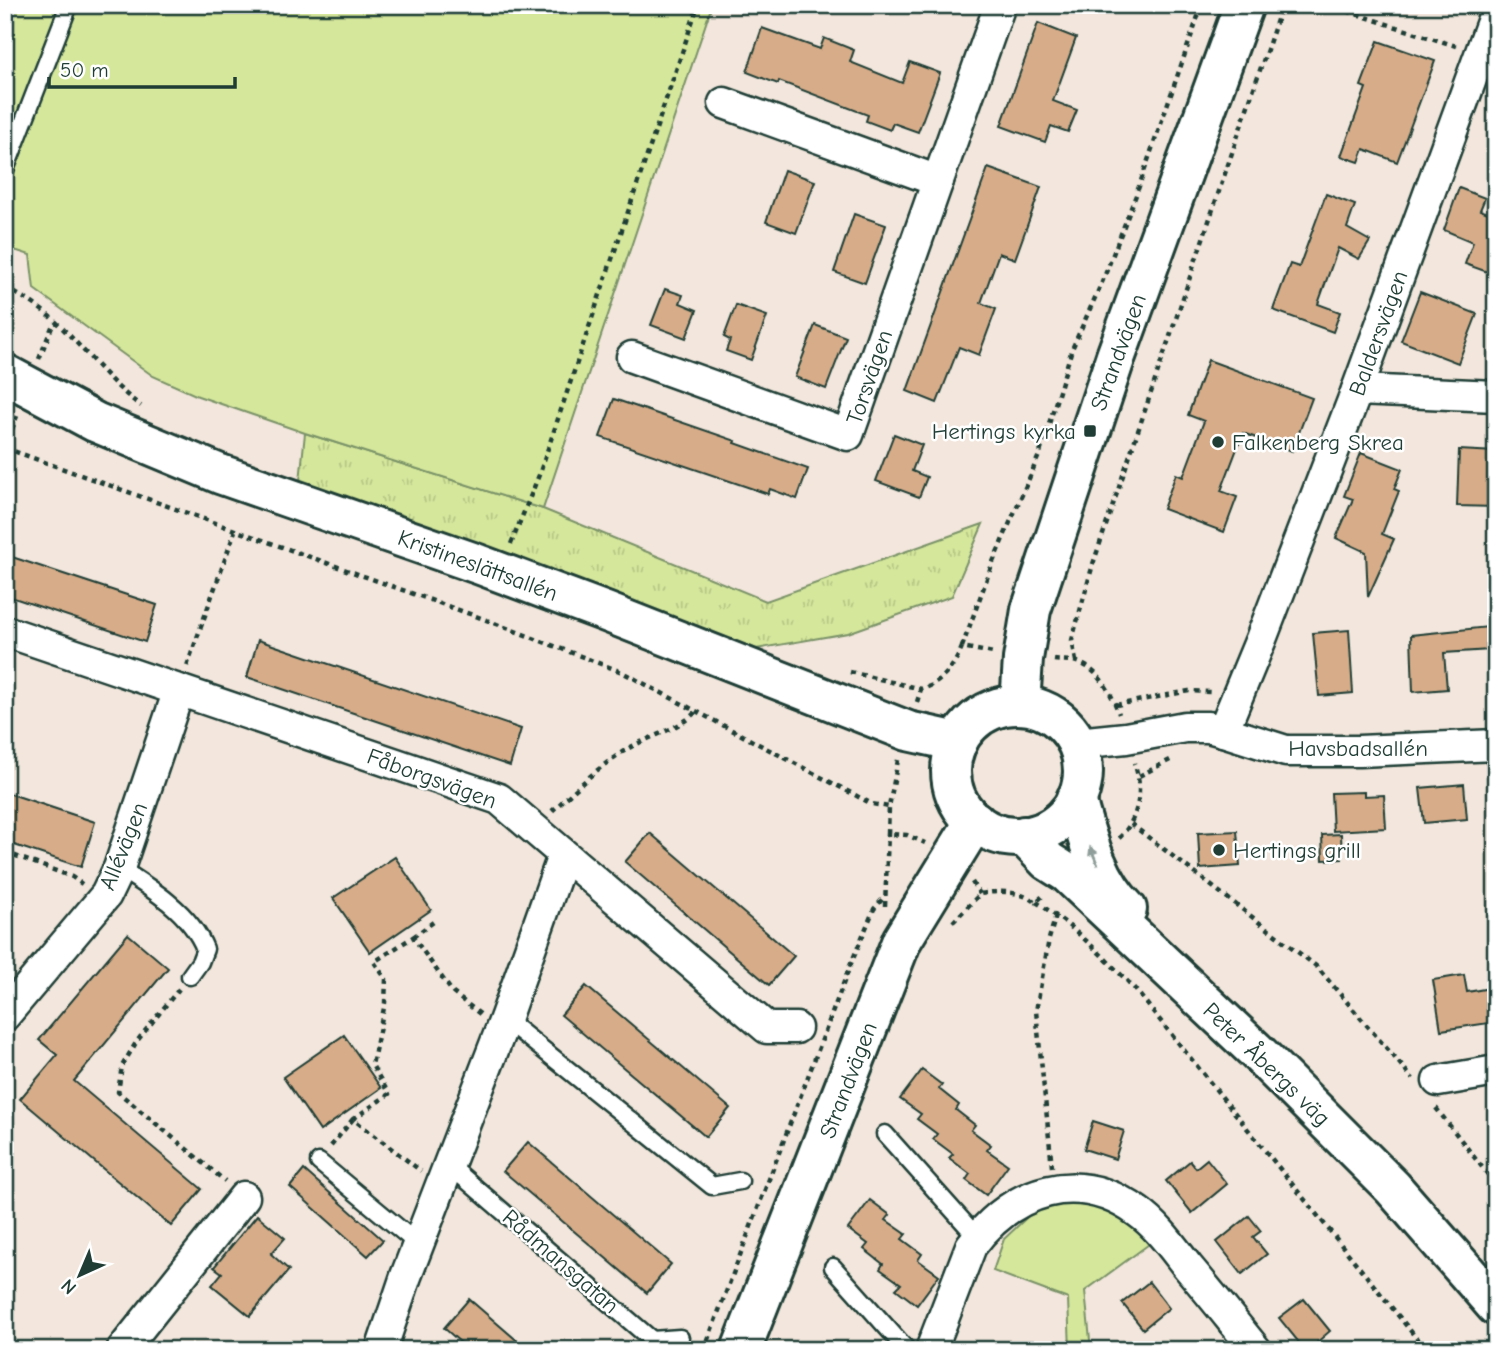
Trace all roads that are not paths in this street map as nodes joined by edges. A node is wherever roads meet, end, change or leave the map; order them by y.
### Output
1 (69, 5) edge
2 (999, 5) edge
3 (1244, 5) edge
4 (1496, 11) edge
5 (1487, 46) edge
6 (723, 103) dead end
7 (5, 170) edge
8 (938, 181) junction
9 (632, 357) dead end
10 (5, 374) edge
11 (1357, 390) junction
12 (1496, 396) edge
13 (5, 631) edge
14 (179, 690) junction
15 (1020, 705) junction
16 (1223, 731) junction
17 (958, 743) junction
18 (1077, 743) junction
19 (1496, 746) edge
20 (1076, 799) junction
21 (975, 821) junction
22 (1024, 836) junction
23 (563, 856) junction
24 (119, 868) junction
25 (190, 976) road end
26 (5, 1015) edge
27 (504, 1023) junction
28 (796, 1028) dead end
29 (1496, 1071) edge
30 (1429, 1089) road end
31 (885, 1135) dead end
32 (319, 1161) road end
33 (445, 1176) junction
34 (740, 1181) dead end
35 (244, 1197) road end
36 (977, 1237) junction
37 (419, 1245) junction
38 (833, 1267) dead end
39 (1496, 1276) edge
40 (1496, 1306) edge
41 (680, 1338) dead end
42 (122, 1350) edge
43 (381, 1350) edge
44 (741, 1350) edge
45 (907, 1350) edge
46 (931, 1350) edge
47 (1256, 1350) edge

1 - 7 lane
2 - 8 street, Torsvägen
3 - 15 street, Strandvägen
4 - 5 street, Baldersvägen
5 - 11 street, Baldersvägen
6 - 8 street
8 - 9 street, Torsvägen
10 - 17 street, Kristineslättsallén
11 - 12 street
11 - 16 street, Baldersvägen
13 - 14 street, Fåborgsvägen
14 - 23 street, Fåborgsvägen
14 - 24 street, Allévägen
15 - 17 street
15 - 18 street
16 - 18 street, Havsbadsallén
16 - 19 street, Havsbadsallén
17 - 21 street
18 - 20 street
20 - 22 street
39 -> 20 street, Peter Åbergs väg
21 - 22 street
21 - 44 street, Strandvägen
22 - 40 street, Peter Åbergs väg
23 - 27 street
23 - 28 street, Fåborgsvägen
24 - 25 lane
24 - 26 street, Allévägen
27 - 33 street
27 - 34 lane
29 - 30 street
31 - 36 lane
32 - 37 lane
33 - 37 street
33 - 41 lane, Rådmansgatan
35 - 42 street
36 - 46 street
36 - 47 street
37 - 43 street
38 - 45 lane

